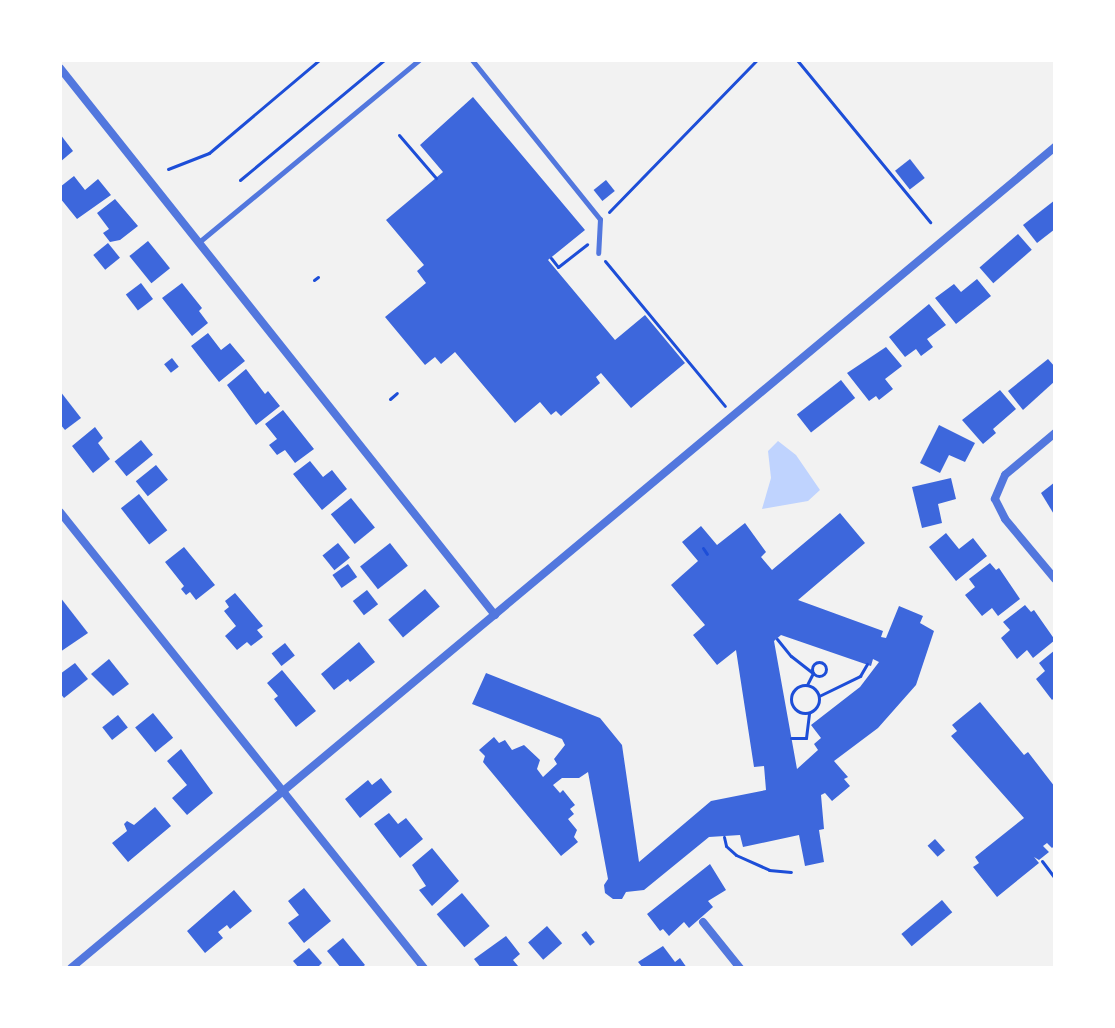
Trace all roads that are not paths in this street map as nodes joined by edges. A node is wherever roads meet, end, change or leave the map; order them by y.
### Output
1 (419, 60) edge
2 (472, 60) edge
3 (60, 68) edge
4 (1055, 147) edge
5 (199, 243) junction
6 (598, 253) road end
7 (1055, 433) edge
8 (60, 512) edge
9 (1055, 579) edge
10 (495, 615) junction
11 (281, 792) junction
12 (703, 922) dead end
13 (71, 968) edge
14 (424, 968) edge
15 (740, 968) edge

1 - 5 lane
2 - 6 lane
3 - 5 street
4 - 10 street
5 - 10 street
7 - 9 street
8 - 11 street
10 - 11 street
11 - 13 street
11 - 14 street
12 - 15 street

